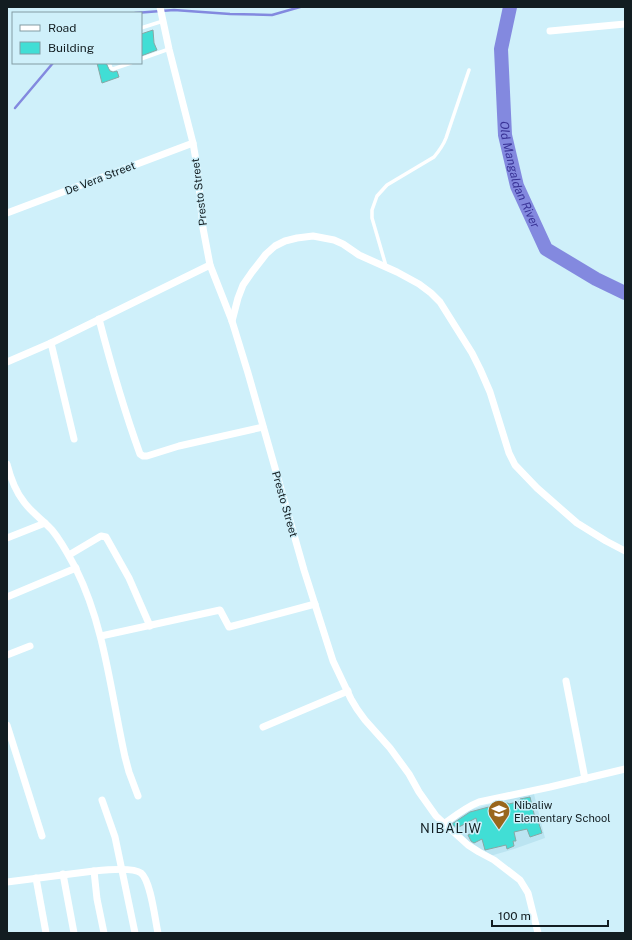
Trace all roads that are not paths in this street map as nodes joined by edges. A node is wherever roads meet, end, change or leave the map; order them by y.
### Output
1 (160, 7) edge
2 (163, 20) junction
3 (625, 24) edge
4 (142, 28) edge
5 (550, 30) dead end
6 (169, 49) junction
7 (142, 59) edge
8 (109, 64) edge
9 (128, 64) edge
10 (469, 70) dead end
11 (193, 143) junction
12 (7, 213) edge
13 (210, 266) junction
14 (386, 267) junction
15 (99, 319) junction
16 (232, 321) junction
17 (51, 343) junction
18 (7, 362) edge
19 (263, 428) junction
20 (74, 438) dead end
21 (7, 464) edge
22 (45, 523) junction
23 (7, 538) edge
24 (625, 551) edge
25 (69, 555) junction
26 (76, 568) junction
27 (7, 596) edge
28 (315, 604) junction
29 (150, 626) junction
30 (101, 636) junction
31 (30, 646) dead end
32 (7, 655) edge
33 (566, 682) dead end
34 (348, 691) junction
35 (7, 725) edge
36 (263, 727) dead end
37 (625, 770) edge
38 (585, 779) junction
39 (138, 796) dead end
40 (102, 800) dead end
41 (444, 824) junction
42 (42, 836) dead end
43 (122, 869) junction
44 (94, 871) junction
45 (62, 874) junction
46 (36, 878) junction
47 (7, 882) edge
48 (46, 933) edge
49 (74, 933) edge
50 (104, 933) edge
51 (135, 933) edge
52 (158, 933) edge
53 (538, 933) edge

1 - 2 street, Presto Street
2 - 4 lane
2 - 6 street, Presto Street
3 - 5 street
6 - 7 lane
6 - 11 street, Presto Street
8 - 9 lane
10 - 14 lane
11 - 12 street, De Vera Street
11 - 13 street, Presto Street
13 - 15 street
13 - 16 street, Presto Street
14 - 16 street
14 - 24 street
15 - 17 street
15 - 19 street
16 - 19 street, Presto Street
17 - 18 street
17 - 20 street
19 - 28 street, Presto Street
21 - 22 street
22 - 23 street
22 - 25 street
25 - 26 street
25 - 29 street
26 - 27 street
26 - 30 street
28 - 29 street
28 - 34 street, Presto Street
29 - 30 street
30 - 39 street
31 - 32 street
33 - 38 street
34 - 36 street
34 - 41 street, Presto Street
35 - 42 street
37 - 38 street
38 - 41 street
40 - 43 street
41 - 53 street, Presto Street
43 - 44 street
43 - 51 street
43 - 52 street
44 - 45 street
44 - 50 street
45 - 46 street
45 - 49 street
46 - 47 street
46 - 48 street

